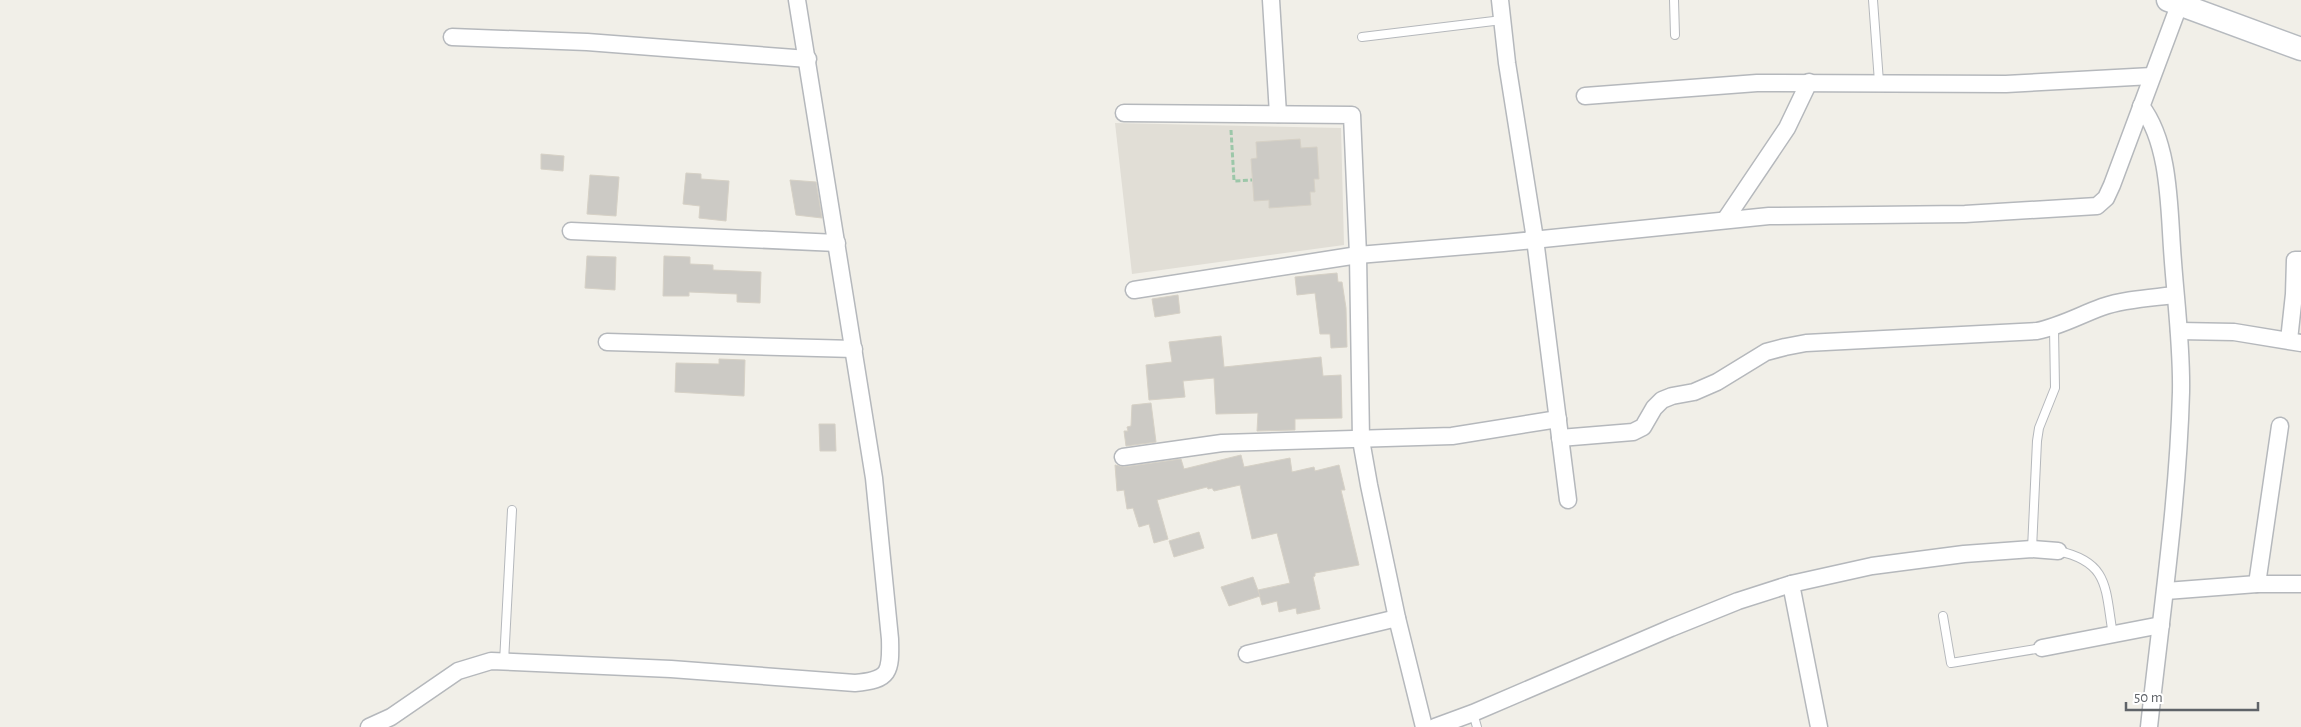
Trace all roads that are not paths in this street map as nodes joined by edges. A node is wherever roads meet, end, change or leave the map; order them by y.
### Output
1 (797, 0) edge
2 (1271, 0) edge
3 (1500, 0) edge
4 (1674, 0) edge
5 (1873, 0) edge
6 (2176, 2) edge
7 (1502, 20) junction
8 (1675, 35) dead end
9 (452, 37) dead end
10 (1362, 37) dead end
11 (2301, 49) edge
12 (808, 59) junction
13 (2152, 76) junction
14 (1809, 82) junction
15 (1879, 82) junction
16 (1585, 96) dead end
17 (2141, 106) junction
18 (1124, 113) dead end
19 (1278, 114) junction
20 (1725, 220) junction
21 (571, 231) dead end
22 (1535, 239) junction
23 (837, 243) junction
24 (1358, 255) junction
25 (2301, 260) edge
26 (1134, 290) dead end
27 (2175, 295) junction
28 (2054, 328) junction
29 (2179, 331) junction
30 (2295, 341) edge
31 (608, 342) dead end
32 (854, 349) junction
33 (1558, 419) junction
34 (2280, 426) dead end
35 (1560, 438) junction
36 (1361, 440) junction
37 (1123, 457) dead end
38 (1568, 500) dead end
39 (512, 510) dead end
40 (2032, 549) junction
41 (2058, 551) joint
42 (1791, 584) junction
43 (2257, 584) junction
44 (2301, 584) edge
45 (2166, 591) junction
46 (1943, 616) dead end
47 (1397, 618) junction
48 (2161, 625) junction
49 (2113, 634) junction
50 (2042, 648) joint
51 (1247, 654) dead end
52 (504, 662) junction
53 (1475, 720) edge
54 (369, 727) edge
55 (1424, 727) edge
56 (1435, 727) edge
57 (1819, 727) edge
58 (2148, 727) edge

1 - 12 street
2 - 19 street
3 - 7 street
4 - 8 lane
5 - 15 lane
6 - 11 street
6 - 13 street
7 - 10 lane
7 - 22 street
9 - 12 street
12 - 23 street
13 - 15 street
13 - 17 street
14 - 15 street
14 - 16 street
14 - 20 street
17 - 20 street
17 - 27 street
18 - 19 street
19 - 24 street
20 - 22 street
21 - 23 street
22 - 24 street
22 - 33 street
23 - 32 street
24 - 26 street
24 - 36 street
25 - 30 street
27 - 28 street
27 - 29 street
28 - 35 street
28 - 40 lane
29 - 30 street
29 - 45 street
31 - 32 street
32 - 52 street
33 - 35 street
33 - 36 street
34 - 43 street
35 - 38 street
36 - 37 street
36 - 47 street
39 - 52 lane
40 - 41 street
40 - 42 street
41 - 49 lane
42 - 53 street
42 - 57 street
43 - 44 street
43 - 45 street
45 - 48 street
46 - 50 lane
47 - 51 street
47 - 55 street
48 - 49 street
48 - 58 street
49 - 50 street
52 - 54 street
53 - 56 street

